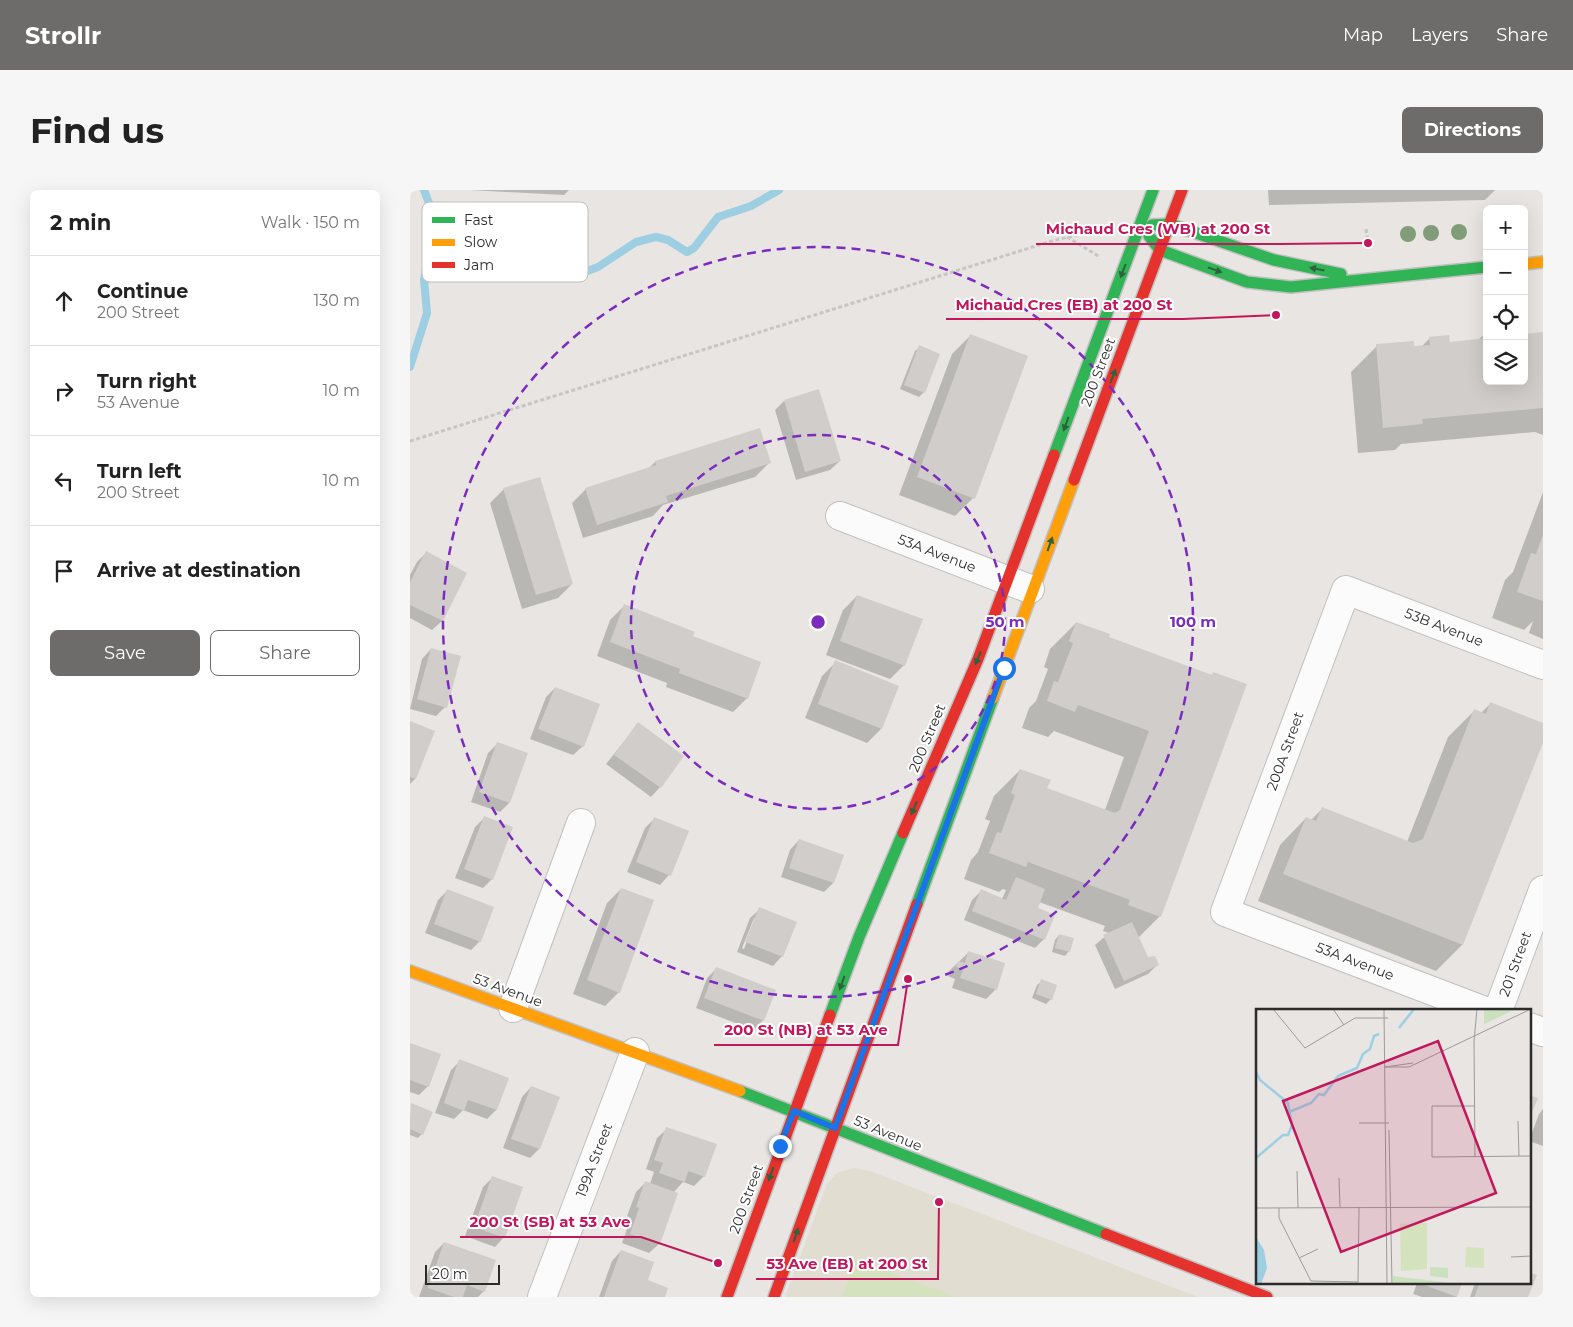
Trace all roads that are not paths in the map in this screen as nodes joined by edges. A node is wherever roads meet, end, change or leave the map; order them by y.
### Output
1 (1153, 190) edge
2 (1182, 190) edge
3 (1170, 224) junction
4 (1140, 226) junction
5 (1160, 250) junction
6 (1543, 262) edge
7 (1528, 264) edge
8 (1483, 267) edge
9 (1365, 278) junction
10 (840, 516) dead end
11 (1008, 580) junction
12 (1034, 590) junction
13 (1346, 590) joint
14 (1543, 665) edge
15 (581, 823) dead end
16 (1543, 890) edge
17 (1225, 912) joint
18 (410, 971) edge
19 (513, 1008) junction
20 (1480, 1009) edge
21 (1499, 1009) edge
22 (1530, 1027) edge
23 (1543, 1032) edge
24 (635, 1052) junction
25 (794, 1111) junction
26 (835, 1128) junction
27 (542, 1297) edge
28 (727, 1297) edge
29 (774, 1297) edge
30 (1267, 1297) edge

1 - 4 main road, 200 Street
2 - 3 main road, 200 Street
3 - 4 main road
3 - 5 main road, 200 Street
9 -> 3 main road
4 - 5 main road
4 -> 11 main road, 200 Street
5 -> 9 main road
12 -> 5 main road, 200 Street
6 - 7 main road
8 - 9 main road
10 - 11 street, 53A Avenue
11 - 12 street, 53A Avenue
11 -> 25 main road, 200 Street
12 - 26 main road, 200 Street
13 - 14 street, 53B Avenue
13 - 17 street, 200A Street
15 - 19 street
16 - 21 street, 201 Street
17 - 20 street, 53A Avenue
18 - 19 main road, 53 Avenue
19 - 24 main road, 53 Avenue
22 - 23 street
24 - 25 main road, 53 Avenue
24 - 27 street, 199A Street
25 - 26 main road, 53 Avenue
25 -> 28 main road, 200 Street
29 -> 26 main road, 200 Street
26 - 30 main road, 53 Avenue

